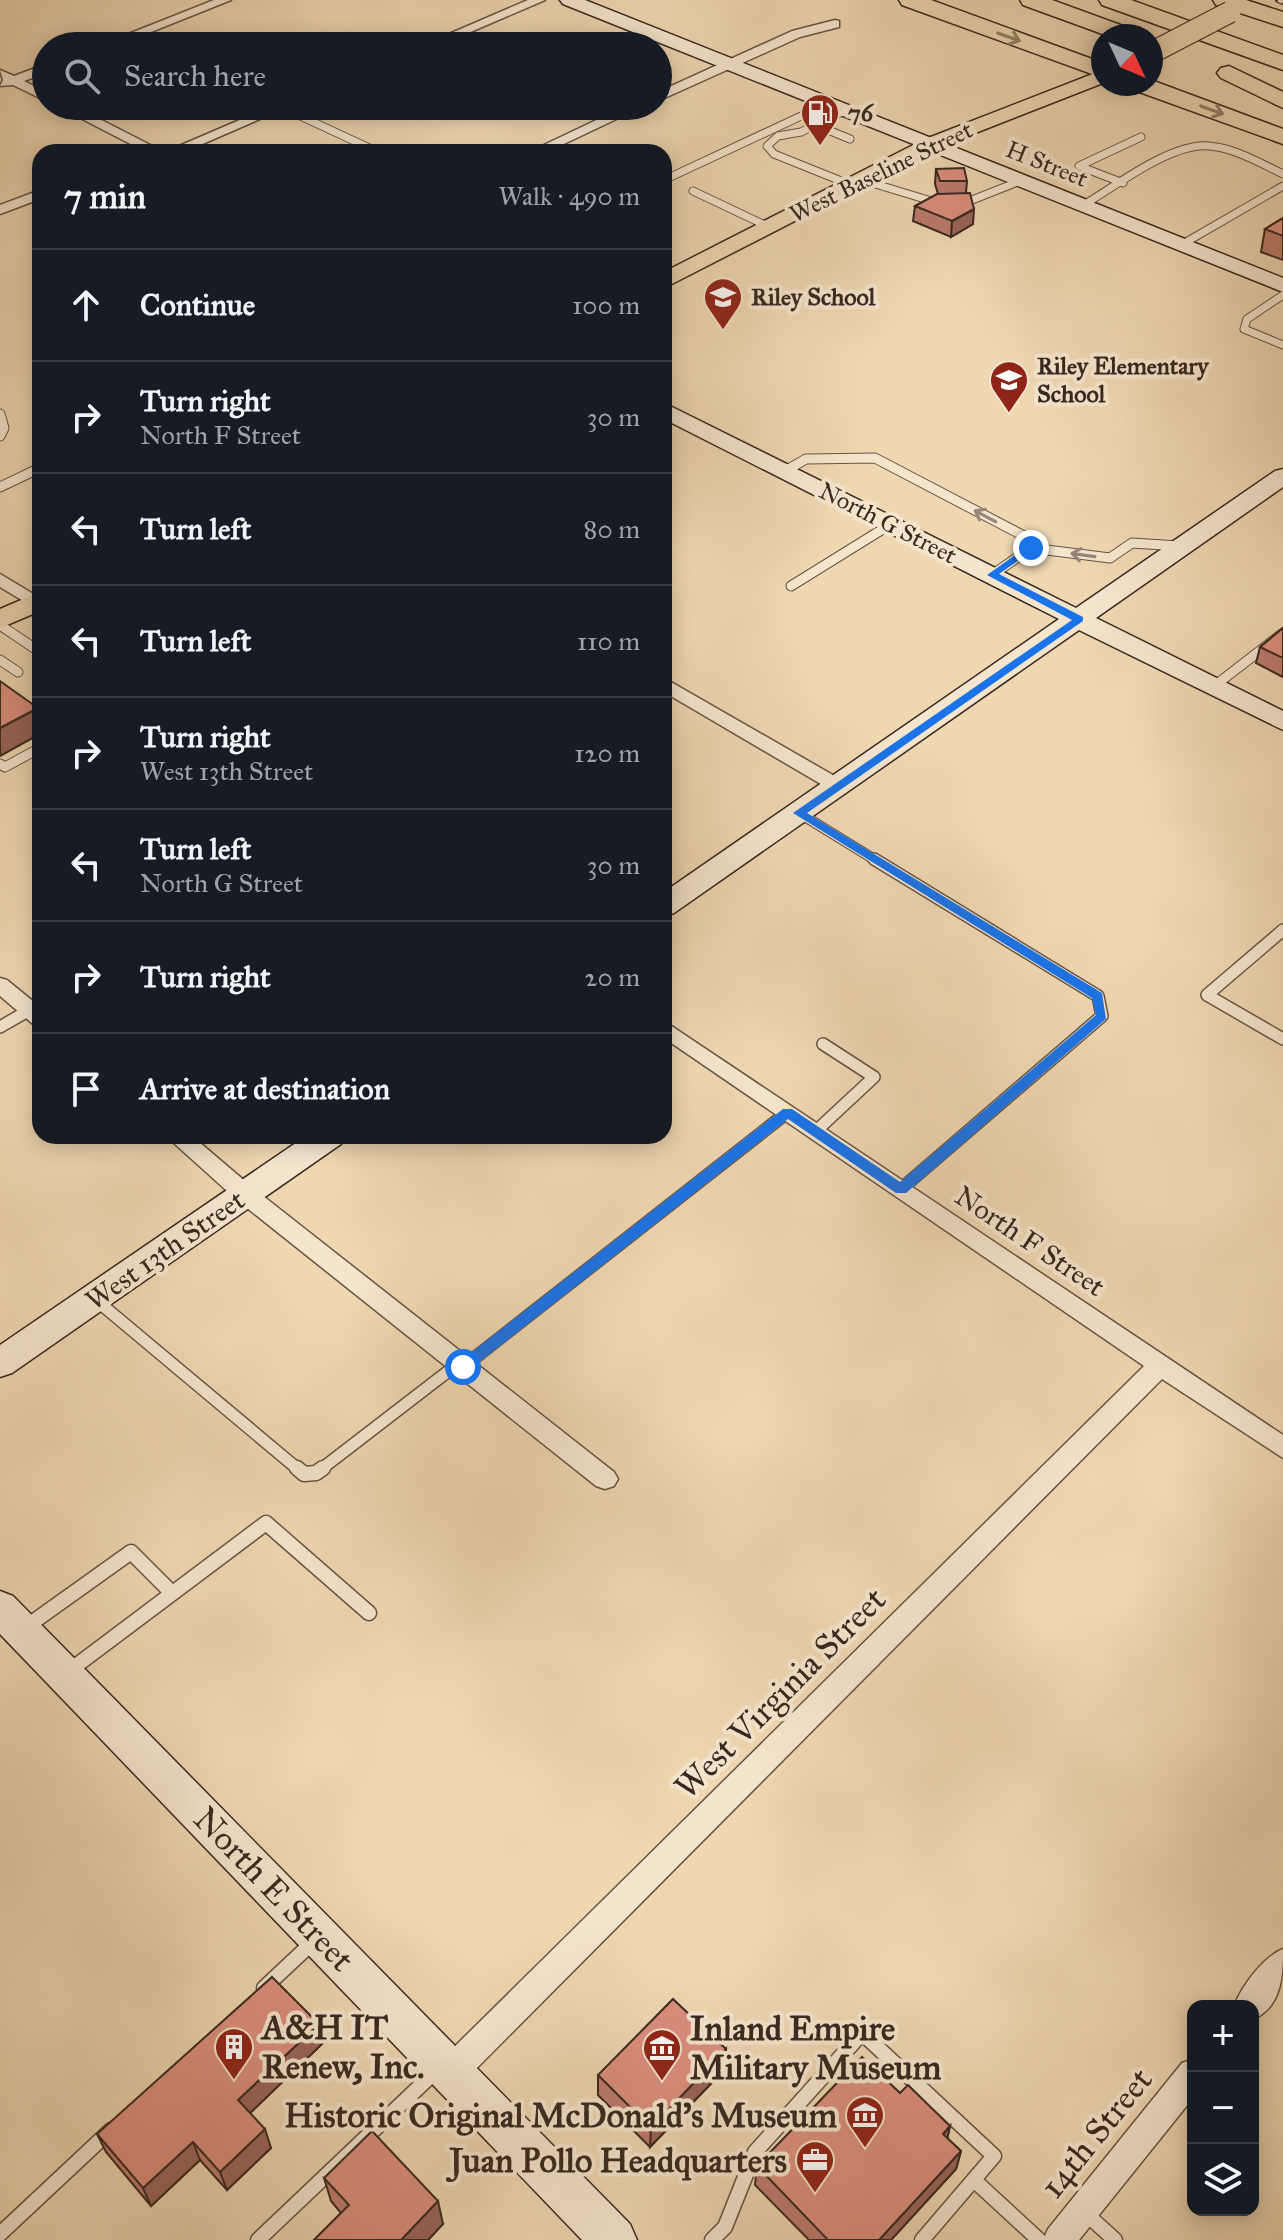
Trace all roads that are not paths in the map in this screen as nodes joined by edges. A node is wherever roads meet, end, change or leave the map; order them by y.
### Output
1 (225, 0) edge
2 (539, 0) edge
3 (569, 0) edge
4 (910, 0) edge
5 (1031, 0) edge
6 (1110, 0) edge
7 (1133, 0) edge
8 (1240, 2) edge
9 (1283, 20) edge
10 (835, 24) dead end
11 (1096, 24) edge
12 (141, 32) edge
13 (461, 32) edge
14 (651, 32) edge
15 (672, 40) edge
16 (1163, 46) edge
17 (1283, 48) edge
18 (1163, 49) edge
19 (731, 63) junction
20 (1283, 63) edge
21 (1091, 68) edge
22 (32, 73) edge
23 (1229, 73) junction
24 (0, 74) edge
25 (1091, 78) edge
26 (7, 83) edge
27 (672, 90) edge
28 (32, 92) edge
29 (1283, 92) edge
30 (1163, 93) edge
31 (1283, 101) edge
32 (838, 107) junction
33 (90, 120) edge
34 (249, 120) edge
35 (311, 120) edge
36 (606, 120) edge
37 (816, 125) junction
38 (1141, 137) dead end
39 (1283, 137) edge
40 (850, 139) dead end
41 (136, 144) edge
42 (191, 144) edge
43 (361, 144) edge
44 (554, 144) edge
45 (930, 144) junction
46 (1283, 174) edge
47 (672, 177) edge
48 (1020, 181) junction
49 (857, 182) junction
50 (1123, 183) junction
51 (1283, 186) edge
52 (693, 191) dead end
53 (32, 197) edge
54 (1082, 206) junction
55 (0, 210) edge
56 (769, 227) junction
57 (1181, 245) junction
58 (672, 277) edge
59 (1283, 286) edge
60 (1283, 295) edge
61 (1283, 335) edge
62 (1273, 341) junction
63 (1283, 345) edge
64 (0, 414) edge
65 (672, 414) edge
66 (0, 436) edge
67 (785, 471) junction
68 (32, 472) edge
69 (1283, 476) edge
70 (0, 487) edge
71 (891, 524) junction
72 (1184, 546) junction
73 (1031, 548) junction
74 (992, 575) junction
75 (0, 579) edge
76 (791, 586) dead end
77 (32, 599) edge
78 (32, 606) edge
79 (1080, 619) junction
80 (0, 623) edge
81 (1283, 633) edge
82 (32, 646) edge
83 (0, 660) edge
84 (18, 672) dead end
85 (1213, 687) junction
86 (672, 689) edge
87 (1283, 722) edge
88 (32, 752) edge
89 (0, 764) edge
90 (838, 786) junction
91 (799, 813) junction
92 (672, 900) edge
93 (1283, 930) edge
94 (0, 985) edge
95 (32, 1007) edge
96 (32, 1013) edge
97 (0, 1027) edge
98 (672, 1033) edge
99 (1283, 1039) edge
100 (823, 1044) dead end
101 (788, 1112) junction
102 (816, 1131) junction
103 (186, 1144) edge
104 (318, 1144) edge
105 (901, 1189) junction
106 (245, 1194) junction
107 (94, 1298) junction
108 (0, 1363) edge
109 (461, 1365) junction
110 (1160, 1365) junction
111 (1283, 1448) edge
112 (605, 1479) dead end
113 (172, 1593) junction
114 (369, 1613) dead end
115 (11, 1619) edge
116 (65, 1674) junction
117 (319, 1936) junction
118 (1283, 1963) edge
119 (251, 2000) edge
120 (1254, 2000) edge
121 (447, 2068) junction
122 (1187, 2081) edge
123 (126, 2117) edge
124 (975, 2181) junction
125 (1082, 2211) junction
126 (0, 2234) edge
127 (258, 2240) edge
128 (614, 2240) edge
129 (712, 2240) edge
130 (922, 2240) edge
131 (1039, 2240) edge
132 (1059, 2240) edge
133 (1115, 2240) edge

1 - 12 street
2 - 13 street
3 - 14 street, H Street
4 -> 21 highway
5 - 11 highway
6 - 20 highway
7 - 17 highway
8 - 9 highway
8 - 16 main road, bridge
10 - 19 street
15 - 19 street, H Street
18 - 23 highway
19 - 27 street
19 - 32 street, H Street
22 - 26 street
23 - 29 highway
23 - 31 highway
24 - 26 street
25 - 45 main road, West Baseline Street
26 - 28 street
30 -> 39 highway
32 - 37 lane
32 - 45 street, H Street
32 - 47 lane
33 - 41 street
34 - 42 street
35 - 43 lane
36 - 44 street
37 - 40 lane
37 - 49 lane
38 - 50 lane
45 - 48 street, H Street
45 - 49 main road, West Baseline Street
46 - 50 lane
48 - 49 lane
48 - 54 street, H Street
49 - 56 main road, West Baseline Street
50 - 54 lane
51 - 57 lane
52 - 56 lane
53 - 55 street
54 - 57 street, H Street
56 - 58 main road, West Baseline Street
57 - 59 street, H Street
60 - 62 lane
61 - 62 lane
62 - 63 lane
64 - 66 lane
65 - 67 street, North G Street
67 - 71 street, North G Street
73 -> 67 lane
68 - 70 lane
69 - 72 street
71 - 74 street, North G Street
71 - 76 lane
72 -> 73 lane
72 - 79 street
73 - 74 lane
74 - 79 street, North G Street
75 - 77 street
78 - 80 main road
79 - 85 street, North G Street
79 - 90 street
80 - 82 lane
81 - 85 lane
83 - 84 lane
85 - 87 street, North G Street
86 - 90 street
88 - 89 lane
90 - 91 street
91 - 92 street
91 - 105 lane
93 - 99 lane
94 - 95 street
96 - 97 lane
98 - 101 street, North F Street
100 - 102 lane
101 - 102 street, North F Street
101 - 109 lane
102 - 105 street, North F Street
103 - 106 street
104 - 106 street, West 13th Street
105 - 110 street, North F Street
106 - 107 street, West 13th Street
106 - 109 street
107 - 108 street, West 13th Street
107 - 109 lane
109 - 112 street
110 - 111 street, North F Street
110 - 121 street, West Virginia Street
113 - 114 lane
113 - 115 lane
113 - 116 lane
115 - 116 street, North E Street
116 - 117 street, North E Street
117 - 119 lane
117 - 121 street, North E Street
118 - 120 street
121 - 127 lane
121 - 128 street, North E Street
122 - 125 street, 14th Street
123 - 126 lane
124 - 129 lane
124 - 130 lane
124 - 131 lane
125 - 132 street, 14th Street
125 - 133 lane

